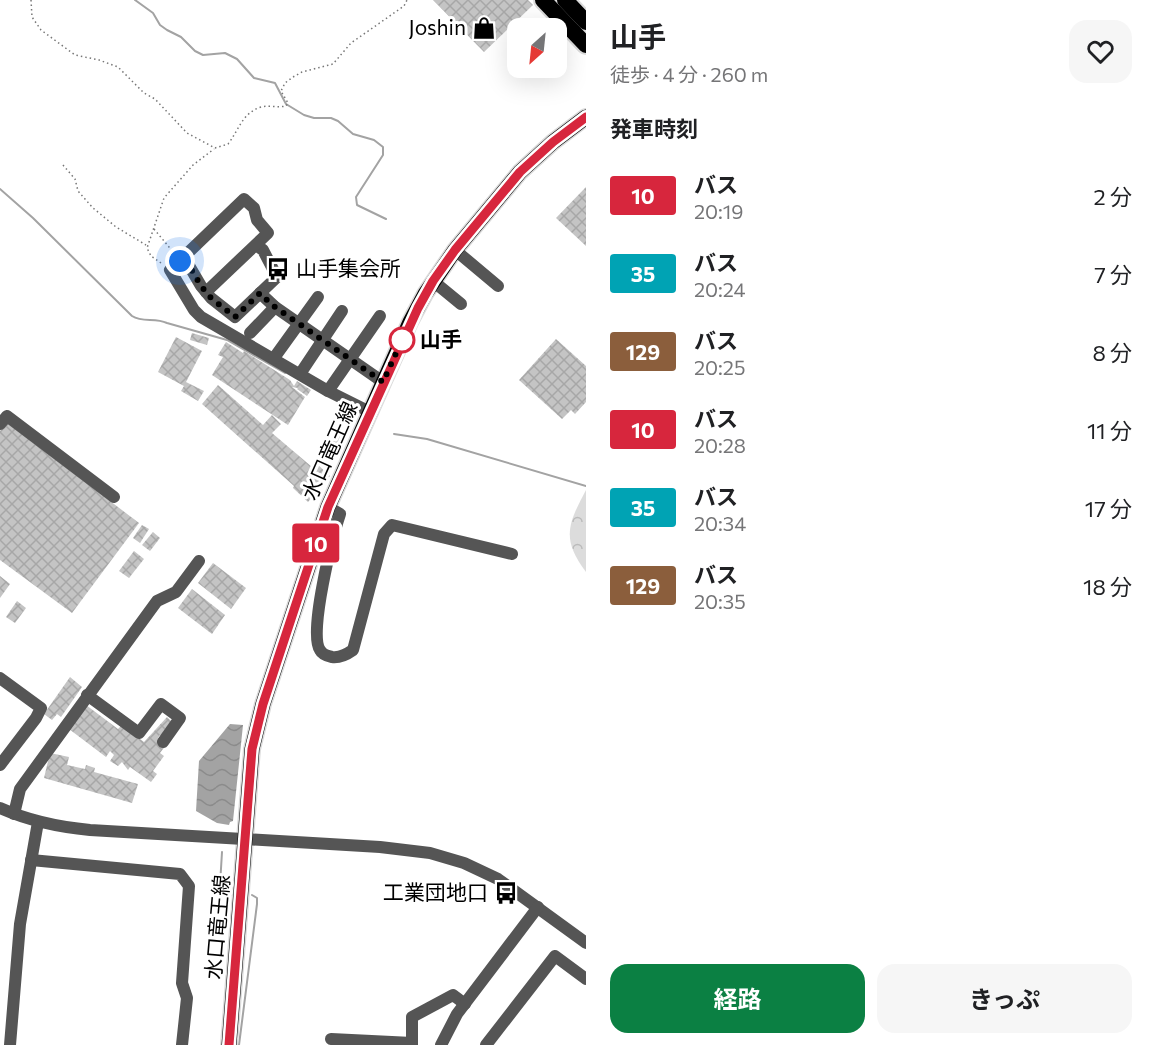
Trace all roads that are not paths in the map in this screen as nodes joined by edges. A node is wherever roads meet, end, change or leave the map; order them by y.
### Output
1 (543, 0) edge
2 (565, 0) edge
3 (586, 22) edge
4 (586, 45) edge
5 (586, 117) edge
6 (256, 245) junction
7 (455, 250) junction
8 (182, 259) junction
9 (433, 281) junction
10 (498, 286) dead end
11 (206, 292) junction
12 (260, 293) junction
13 (318, 297) dead end
14 (461, 304) dead end
15 (275, 307) junction
16 (342, 311) dead end
17 (380, 316) dead end
18 (298, 324) junction
19 (250, 333) dead end
20 (323, 341) junction
21 (273, 358) junction
22 (350, 360) junction
23 (300, 374) junction
24 (383, 382) junction
25 (328, 391) junction
26 (370, 412) junction
27 (0, 424) edge
28 (114, 497) dead end
29 (328, 507) junction
30 (512, 554) dead end
31 (199, 561) dead end
32 (0, 678) edge
33 (87, 695) junction
34 (163, 742) dead end
35 (0, 765) edge
36 (0, 808) edge
37 (14, 814) junction
38 (38, 822) junction
39 (246, 840) junction
40 (31, 860) junction
41 (538, 907) junction
42 (586, 943) edge
43 (586, 979) edge
44 (465, 1004) junction
45 (332, 1039) dead end
46 (412, 1044) edge
47 (10, 1045) edge
48 (182, 1045) edge
49 (229, 1045) edge
50 (441, 1045) edge
51 (486, 1045) edge

1 - 4 highway
2 - 3 highway
5 - 7 main road, 水口竜王線
6 - 8 street
6 - 11 street
6 - 12 street
7 - 9 main road, 水口竜王線
7 - 10 street
8 - 11 street
8 - 21 street
9 - 14 street
9 - 24 main road, 水口竜王線
11 - 12 street
12 - 15 street
13 - 18 street
15 - 18 street
15 - 19 street
16 - 20 street
17 - 22 street
18 - 20 street
18 - 21 street
20 - 22 street
20 - 23 street
21 - 23 street
22 - 24 street
22 - 25 street
23 - 25 street
24 - 26 main road, 水口竜王線
25 - 26 street
26 - 29 main road, 水口竜王線
27 - 28 street
29 - 30 street
29 - 39 main road, 水口竜王線
31 - 33 street
32 - 35 street
33 - 34 street
33 - 37 street
36 - 37 street
37 - 38 street
38 - 39 street
38 - 40 street
39 - 41 street
39 - 49 main road, 水口竜王線
40 - 47 street
40 - 48 street
41 - 42 street
41 - 44 street
43 - 51 street
44 - 46 street
44 - 50 street
45 - 46 street

